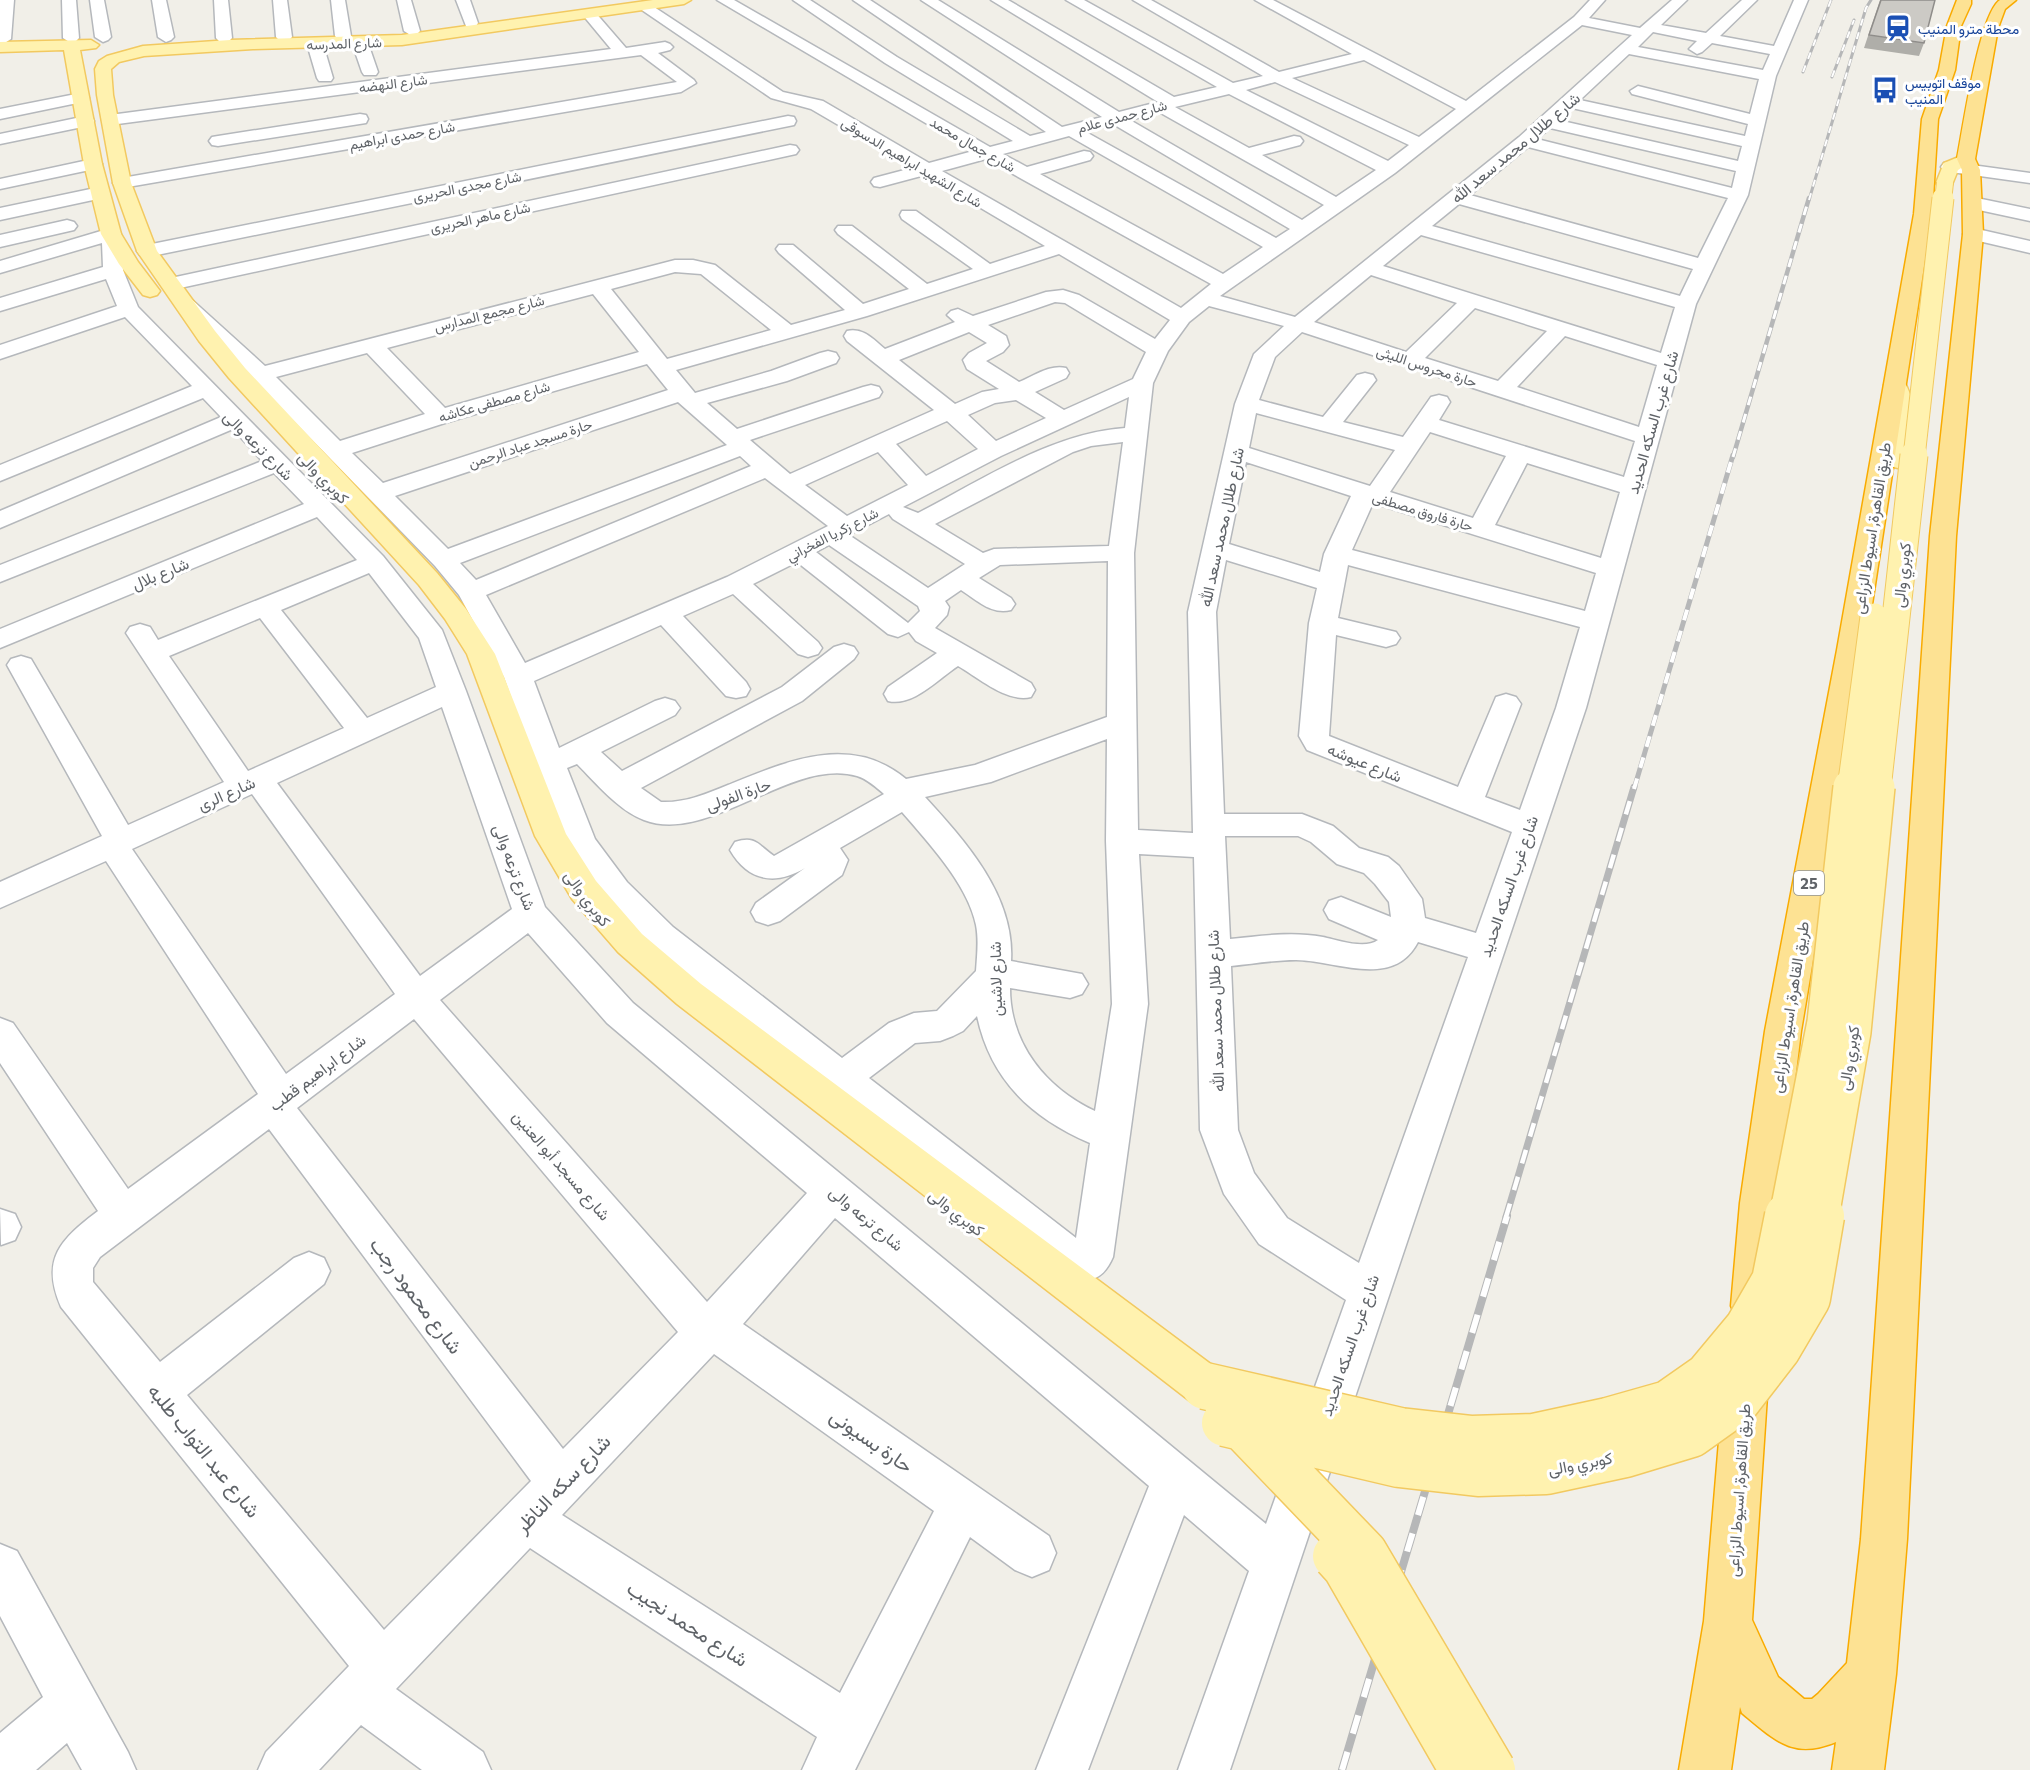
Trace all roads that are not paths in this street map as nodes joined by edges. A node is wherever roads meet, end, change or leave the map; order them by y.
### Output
1 (7, 0) edge
2 (69, 0) edge
3 (97, 0) edge
4 (159, 0) edge
5 (221, 0) edge
6 (280, 0) edge
7 (338, 0) edge
8 (404, 0) edge
9 (463, 0) edge
10 (684, 0) edge
11 (724, 0) edge
12 (800, 0) edge
13 (860, 0) edge
14 (928, 0) edge
15 (998, 0) edge
16 (1073, 0) edge
17 (1140, 0) edge
18 (1262, 0) edge
19 (1599, 0) edge
20 (1680, 0) edge
21 (1750, 0) edge
22 (1801, 0) edge
23 (2009, 0) edge
24 (1967, 1) edge
25 (636, 3) edge
26 (589, 14) junction
27 (1579, 20) junction
28 (471, 23) junction
29 (1049, 30) junction
30 (447, 31) junction
31 (407, 35) junction
32 (343, 36) junction
33 (1639, 36) junction
34 (134, 37) dead end
35 (166, 37) junction
36 (108, 38) joint
37 (224, 38) junction
38 (284, 38) junction
39 (993, 40) junction
40 (1, 42) edge
41 (71, 42) junction
42 (360, 43) junction
43 (315, 44) junction
44 (1703, 44) junction
45 (250, 45) junction
46 (676, 45) dead end
47 (645, 50) junction
48 (937, 51) junction
49 (1389, 51) dead end
50 (622, 53) junction
51 (1367, 55) junction
52 (409, 57) dead end
53 (589, 57) junction
54 (1288, 57) dead end
55 (891, 60) junction
56 (527, 65) junction
57 (365, 69) dead end
58 (1308, 69) junction
59 (472, 72) junction
60 (601, 72) dead end
61 (327, 74) dead end
62 (1277, 77) junction
63 (1326, 79) dead end
64 (411, 80) junction
65 (538, 80) dead end
66 (1230, 88) junction
67 (344, 89) junction
68 (1638, 91) dead end
69 (81, 98) junction
70 (420, 100) dead end
71 (1375, 102) dead end
72 (1569, 102) junction
73 (1166, 104) junction
74 (1467, 108) junction
75 (1348, 110) junction
76 (1202, 113) dead end
77 (0, 114) edge
78 (259, 117) junction
79 (378, 117) dead end
80 (500, 118) junction
81 (1116, 118) junction
82 (1182, 118) junction
83 (110, 120) junction
84 (355, 120) junction
85 (1756, 120) junction
86 (86, 121) junction
87 (788, 121) dead end
88 (1547, 122) junction
89 (1233, 129) dead end
90 (1065, 132) junction
91 (1424, 133) junction
92 (1212, 135) junction
93 (0, 139) edge
94 (218, 141) dead end
95 (1294, 141) dead end
96 (1526, 141) junction
97 (1027, 142) junction
98 (90, 145) junction
99 (1646, 145) junction
100 (67, 150) dead end
101 (790, 150) dead end
102 (988, 153) junction
103 (1247, 154) junction
104 (1084, 156) dead end
105 (93, 164) junction
106 (1624, 166) junction
107 (1389, 169) junction
108 (925, 170) junction
109 (1026, 173) junction
110 (2030, 178) edge
111 (1609, 180) dead end
112 (880, 182) dead end
113 (122, 183) junction
114 (0, 184) edge
115 (1963, 186) junction
116 (100, 193) junction
117 (1456, 197) junction
118 (1337, 205) junction
119 (0, 214) edge
120 (909, 215) dead end
121 (2030, 215) edge
122 (109, 226) junction
123 (1418, 228) junction
124 (1304, 229) junction
125 (845, 230) dead end
126 (0, 241) edge
127 (1278, 247) junction
128 (2030, 247) edge
129 (1059, 248) junction
130 (786, 249) dead end
131 (147, 251) junction
132 (1704, 266) junction
133 (0, 267) edge
134 (1368, 268) junction
135 (113, 270) junction
136 (988, 271) junction
137 (597, 285) junction
138 (924, 291) junction
139 (1215, 291) junction
140 (176, 292) junction
141 (1472, 300) junction
142 (1686, 304) junction
143 (0, 305) edge
144 (947, 307) dead end
145 (129, 309) junction
146 (860, 312) junction
147 (1182, 318) junction
148 (1288, 321) junction
149 (972, 323) junction
150 (1561, 328) junction
151 (787, 332) junction
152 (855, 336) dead end
153 (371, 344) junction
154 (1158, 350) junction
155 (0, 352) edge
156 (828, 358) dead end
157 (883, 358) junction
158 (1410, 360) junction
159 (657, 361) junction
160 (1669, 362) junction
161 (1058, 373) dead end
162 (261, 374) junction
163 (1365, 380) dead end
164 (955, 382) junction
165 (1142, 383) junction
166 (1895, 385) junction
167 (205, 389) junction
168 (1502, 390) junction
169 (1018, 391) junction
170 (871, 392) dead end
171 (687, 397) junction
172 (1439, 402) dead end
173 (1246, 404) junction
174 (951, 413) junction
175 (440, 417) junction
176 (1063, 419) junction
177 (235, 420) junction
178 (1425, 423) junction
179 (1329, 425) junction
180 (1137, 434) junction
181 (1647, 437) junction
182 (738, 442) junction
183 (881, 442) junction
184 (1409, 446) junction
185 (337, 450) junction
186 (993, 451) junction
187 (1237, 452) junction
188 (1520, 453) junction
189 (278, 463) junction
190 (767, 468) junction
191 (0, 474) edge
192 (788, 484) junction
193 (923, 487) junction
194 (1633, 488) junction
195 (378, 493) junction
196 (1370, 494) junction
197 (888, 505) junction
198 (320, 507) junction
199 (0, 520) edge
200 (916, 523) junction
201 (1480, 528) junction
202 (838, 531) junction
203 (1216, 548) junction
204 (799, 551) junction
205 (1121, 553) junction
206 (1337, 554) junction
207 (444, 560) junction
208 (374, 562) junction
209 (1610, 569) junction
210 (972, 571) junction
211 (0, 574) edge
212 (736, 583) junction
213 (1331, 584) junction
214 (471, 592) junction
215 (928, 600) junction
216 (1001, 604) dead end
217 (265, 607) junction
218 (666, 614) junction
219 (1595, 622) junction
220 (1323, 623) junction
221 (898, 628) dead end
222 (1386, 638) dead end
223 (0, 639) edge
224 (808, 648) dead end
225 (844, 653) dead end
226 (957, 653) junction
227 (21, 665) dead end
228 (518, 677) junction
229 (736, 689) dead end
230 (452, 690) junction
231 (1021, 690) dead end
232 (898, 694) dead end
233 (1506, 704) dead end
234 (665, 708) dead end
235 (1122, 722) junction
236 (362, 731) junction
237 (581, 751) junction
238 (551, 765) junction
239 (250, 782) junction
240 (621, 785) junction
241 (903, 793) junction
242 (1467, 802) junction
243 (1529, 826) junction
244 (1209, 835) junction
245 (1122, 842) junction
246 (117, 843) junction
247 (817, 846) junction
248 (746, 850) dead end
249 (3, 888) edge
250 (1341, 910) dead end
251 (768, 912) dead end
252 (530, 913) junction
253 (1406, 932) junction
254 (1486, 949) junction
255 (1213, 954) junction
256 (992, 975) junction
257 (1070, 984) dead end
258 (417, 998) junction
259 (0, 1033) edge
260 (841, 1079) junction
261 (277, 1102) junction
262 (1111, 1135) junction
263 (834, 1191) junction
264 (114, 1223) junction
265 (309, 1271) dead end
266 (1368, 1291) junction
267 (709, 1330) junction
268 (157, 1392) junction
269 (1215, 1405) junction
270 (1175, 1478) junction
271 (562, 1484) junction
272 (962, 1504) junction
273 (527, 1519) junction
274 (1032, 1553) dead end
275 (1274, 1561) junction
276 (0, 1568) edge
277 (1728, 1621) junction
278 (1871, 1674) junction
279 (370, 1679) junction
280 (74, 1704) junction
281 (849, 1728) junction
282 (0, 1767) edge
283 (110, 1770) edge
284 (284, 1770) edge
285 (465, 1770) edge
286 (828, 1770) edge
287 (1062, 1770) edge
288 (1204, 1770) edge
289 (1463, 1770) edge
290 (1492, 1770) edge
291 (1705, 1770) edge
292 (1858, 1770) edge

1 - 40 street
2 - 41 street, شارع ترعه والى
3 - 36 street
4 - 35 street
5 - 37 street
6 - 38 street
7 - 32 street
8 - 31 street
9 - 28 street
10 - 25 main road, شارع المدرسه
11 - 102 street, شارع جمال محمد
12 - 55 street
13 - 48 street
14 - 39 street
15 - 29 street
16 - 66 street
17 - 62 street
18 - 51 street
19 - 27 street
20 - 33 street, شارع طلال محمد سعد الله
21 - 44 street
22 - 85 street, شارع غرب السكه الحديد
23 - 115 highway
24 - 166 highway, طريق القاهرة, اسيوط الزراعى / 25
25 - 26 main road, شارع المدرسه
25 - 28 main road, شارع المدرسه
25 - 108 street, شارع الشهيد ابراهيم الدسوقى
26 - 30 main road, شارع المدرسه
26 - 50 street
27 - 33 street
27 - 74 street
28 - 30 main road, شارع المدرسه
29 - 39 street
29 - 73 street
30 - 31 main road, شارع المدرسه
31 - 32 main road, شارع المدرسه
31 - 42 main road, شارع المدرسه
31 - 52 street
32 - 38 main road, شارع المدرسه
33 - 44 street
33 - 72 street, شارع طلال محمد سعد الله
33 - 85 street
34 - 35 main road, شارع المدرسه
35 - 37 main road, شارع المدرسه
36 - 41 main road, شارع المدرسه
37 - 38 main road, شارع المدرسه
39 - 48 street
39 - 81 street
40 - 41 main road, شارع المدرسه
41 - 45 main road, شارع المدرسه
41 - 69 main road, شارع ترعه والى
42 - 43 main road, شارع المدرسه
42 - 57 street
43 - 45 main road, شارع المدرسه
43 - 61 street
44 - 85 street
45 - 83 main road
46 - 47 street, شارع النهضه
47 - 50 street, شارع النهضه
47 - 80 street, شارع حمدى ابراهيم
48 - 55 street
48 - 90 street
49 - 51 street, شارع حمدى علام
50 - 53 street, شارع النهضه
51 - 58 street, شارع حمدى علام
51 - 74 street
53 - 56 street, شارع النهضه
53 - 60 street
54 - 58 street
55 - 97 street
56 - 59 street, شارع النهضه
56 - 65 street
58 - 62 street, شارع حمدى علام
58 - 63 street
59 - 64 street, شارع النهضه
59 - 80 street
62 - 66 street, شارع حمدى علام
62 - 75 street
64 - 67 street, شارع النهضه
64 - 70 street
66 - 73 street, شارع حمدى علام
66 - 107 street
67 - 78 street, شارع النهضه
67 - 84 street
68 - 85 street
69 - 77 street
69 - 86 main road, شارع ترعه والى
71 - 75 street
72 - 85 street
72 - 88 street, شارع طلال محمد سعد الله
73 - 81 street, شارع حمدى علام
73 - 82 street
74 - 91 street
75 - 91 street
76 - 82 street
78 - 83 street, شارع النهضه
78 - 84 street
78 - 94 street
79 - 84 street
80 - 113 street, شارع حمدى ابراهيم
81 - 90 street, شارع حمدى علام
81 - 124 street
82 - 92 street
83 - 113 main road
85 - 99 street
85 - 106 street
85 - 132 street, شارع غرب السكه الحديد
86 - 93 street
86 - 98 main road, شارع ترعه والى
87 - 131 street, شارع مجدى الحريرى
88 - 96 street, شارع طلال محمد سعد الله
88 - 99 street
89 - 92 street
90 - 97 street, شارع حمدى علام
90 - 127 street
91 - 107 street
92 - 103 street
95 - 103 street
96 - 106 street
96 - 117 street, شارع طلال محمد سعد الله
97 - 102 street, شارع حمدى علام
98 - 100 street
98 - 105 main road, شارع ترعه والى
99 - 106 street
101 - 140 street, شارع ماهر الحريرى
102 - 108 street, شارع حمدى علام
102 - 109 street, شارع جمال محمد
103 - 118 street
104 - 109 street
105 - 114 street
105 - 116 main road, شارع ترعه والى
106 - 111 street
107 - 118 street
108 - 112 street, شارع حمدى علام
108 - 129 street, شارع الشهيد ابراهيم الدسوقى
109 - 139 street, شارع جمال محمد
110 - 115 street
113 - 131 main road
115 - 121 street
115 - 128 street
115 - 269 main road, كوبري والى, bridge
115 - 278 highway
116 - 119 street
116 - 122 main road, شارع ترعه والى
117 - 123 street, شارع طلال محمد سعد الله
117 - 132 street
118 - 124 street
120 - 136 street
122 - 126 street
122 - 133 street
122 - 135 street, شارع ترعه والى
122 - 269 main road, كوبري والى
123 - 134 street, شارع طلال محمد سعد الله
123 - 142 street
124 - 127 street
125 - 138 street
127 - 139 street
129 - 136 street, شارع مصطفى عكاشه
129 - 147 street, شارع الشهيد ابراهيم الدسوقى
130 - 146 street
131 - 140 main road
132 - 142 street, شارع غرب السكه الحديد
134 - 141 street
134 - 148 street, شارع طلال محمد سعد الله
135 - 143 street
135 - 145 street, شارع ترعه والى
136 - 138 street, شارع مصطفى عكاشه
137 - 151 street, شارع مجمع المدارس
137 - 153 street, شارع مجمع المدارس
137 - 159 street
138 - 146 street, شارع مصطفى عكاشه
139 - 147 street
139 - 148 street, حارة محروس الليثى
140 - 162 street
140 - 269 main road, كوبري والى
141 - 150 street
141 - 158 street
142 - 160 street, شارع غرب السكه الحديد
144 - 149 street
145 - 155 street
145 - 167 street, شارع ترعه والى
146 - 151 street, شارع مصطفى عكاشه
147 - 154 street
148 - 158 street, حارة محروس الليثى
148 - 173 street, شارع طلال محمد سعد الله
149 - 154 street
149 - 157 street
149 - 164 street
150 - 160 street
150 - 168 street
151 - 159 street, شارع مصطفى عكاشه
152 - 157 street
153 - 162 street, شارع مجمع المدارس
153 - 175 street
154 - 165 street
156 - 171 street, حارة مسجد عباد الرحمن
157 - 164 street
158 - 168 street, حارة محروس الليثى
159 - 171 street
159 - 175 street, شارع مصطفى عكاشه
160 - 181 street, شارع غرب السكه الحديد
161 - 169 street
162 - 185 street
163 - 179 street
164 - 169 street
164 - 174 street
165 - 176 street, شارع زكريا الفخراني
165 - 180 street
166 - 269 main road, كوبري والى, bridge
166 - 277 highway, طريق القاهرة, اسيوط الزراعى / 25
167 - 177 street, شارع ترعه والى
167 - 191 street
168 - 181 street, حارة محروس الليثى
169 - 174 street
169 - 176 street
170 - 182 street
171 - 182 street
171 - 195 street, حارة مسجد عباد الرحمن
172 - 178 street, شارع عيوشه
173 - 179 street
173 - 187 street, شارع طلال محمد سعد الله
174 - 183 street
174 - 186 street
175 - 185 street, شارع مصطفى عكاشه
176 - 186 street, شارع زكريا الفخراني
177 - 189 street, شارع ترعه والى
177 - 199 street
178 - 184 street, شارع عيوشه
178 - 188 street
179 - 184 street
180 - 200 street
180 - 205 street
181 - 194 street, شارع غرب السكه الحديد
182 - 190 street
182 - 207 street
183 - 192 street
183 - 193 street
184 - 196 street, شارع عيوشه
185 - 195 street
186 - 193 street, شارع زكريا الفخراني
187 - 196 street, حارة فاروق مصطفى
187 - 203 street, شارع طلال محمد سعد الله
188 - 194 street
188 - 201 street
189 - 198 street, شارع ترعه والى
189 - 211 street
190 - 192 street
190 - 214 street
192 - 202 street
193 - 197 street, شارع زكريا الفخراني
194 - 209 street, شارع غرب السكه الحديد
195 - 207 street
196 - 201 street, حارة فاروق مصطفى
196 - 206 street, شارع عيوشه
197 - 200 street
197 - 202 street, شارع زكريا الفخراني
198 - 208 street, شارع ترعه والى
198 - 223 street, شارع بلال
200 - 210 street
201 - 209 street, حارة فاروق مصطفى
202 - 204 street, شارع زكريا الفخراني
202 - 215 street
203 - 213 street
203 - 244 street, شارع طلال محمد سعد الله
204 - 212 street, شارع زكريا الفخراني
204 - 221 street
205 - 210 street
205 - 235 street
206 - 213 street, شارع عيوشه
206 - 219 street
207 - 214 street
208 - 217 street
208 - 230 street, شارع ترعه والى
209 - 219 street, شارع غرب السكه الحديد
210 - 215 street
210 - 216 street
212 - 218 street, شارع زكريا الفخراني
212 - 224 street
213 - 220 street, شارع عيوشه
214 - 228 street
215 - 226 street
217 - 236 street
217 - 239 street, شارع مسجد أبو العنين
218 - 228 street, شارع زكريا الفخراني
218 - 229 street
219 - 243 street, شارع غرب السكه الحديد
220 - 222 street
220 - 242 street, شارع عيوشه
225 - 240 street
226 - 231 street
226 - 232 street
227 - 246 street, شارع محمود رجب
228 - 238 street
230 - 236 street, شارع الرى
230 - 252 street, شارع ترعه والى
233 - 242 street
234 - 237 street
235 - 241 street
235 - 245 street
236 - 239 street, شارع الرى
237 - 238 street
237 - 240 street, حارة الفولى
238 - 260 street
239 - 246 street, شارع الرى
239 - 258 street, شارع مسجد أبو العنين
240 - 241 street, حارة الفولى
241 - 247 street
241 - 256 street, شارع لاشين
242 - 243 street, شارع عيوشه
243 - 254 street, شارع غرب السكه الحديد
244 - 245 street
244 - 253 street
244 - 255 street, شارع طلال محمد سعد الله
245 - 262 street
246 - 249 street, شارع الرى
246 - 261 street, شارع محمود رجب
247 - 248 street
247 - 251 street
250 - 253 street
252 - 258 street, شارع ابراهيم قطب
252 - 263 street, شارع ترعه والى
253 - 254 street
253 - 255 street
254 - 266 street, شارع غرب السكه الحديد
255 - 266 street, شارع طلال محمد سعد الله
256 - 257 street
256 - 260 street
256 - 262 street, شارع لاشين
258 - 261 street, شارع ابراهيم قطب
258 - 267 street, شارع مسجد أبو العنين
259 - 264 street
260 - 262 street
261 - 264 street, شارع ابراهيم قطب
261 - 271 street, شارع محمود رجب
263 - 267 street, شارع سكه الناظر
263 - 270 street, شارع ترعه والى
264 - 268 street, شارع عبد التواب طلبه
265 - 268 street
266 - 275 street, شارع غرب السكه الحديد
267 - 271 street, شارع سكه الناظر
267 - 272 street, حارة بسيونى
268 - 279 street, شارع عبد التواب طلبه
269 - 289 main road, كوبري والى, bridge
269 - 290 main road, كوبري والى, bridge
270 - 275 street, شارع ترعه والى
270 - 287 street
271 - 273 street, شارع سكه الناظر
272 - 274 street, حارة بسيونى
272 - 281 street
273 - 279 street, شارع سكه الناظر
273 - 281 street, شارع محمد نجيب
275 - 288 street, شارع غرب السكه الحديد
276 - 280 street
277 - 278 highway
277 - 291 highway, طريق القاهرة, اسيوط الزراعى / 25
278 - 292 highway
279 - 284 street, شارع سكه الناظر
279 - 285 street, شارع عبد التواب طلبه
280 - 282 street
280 - 283 street
281 - 286 street

